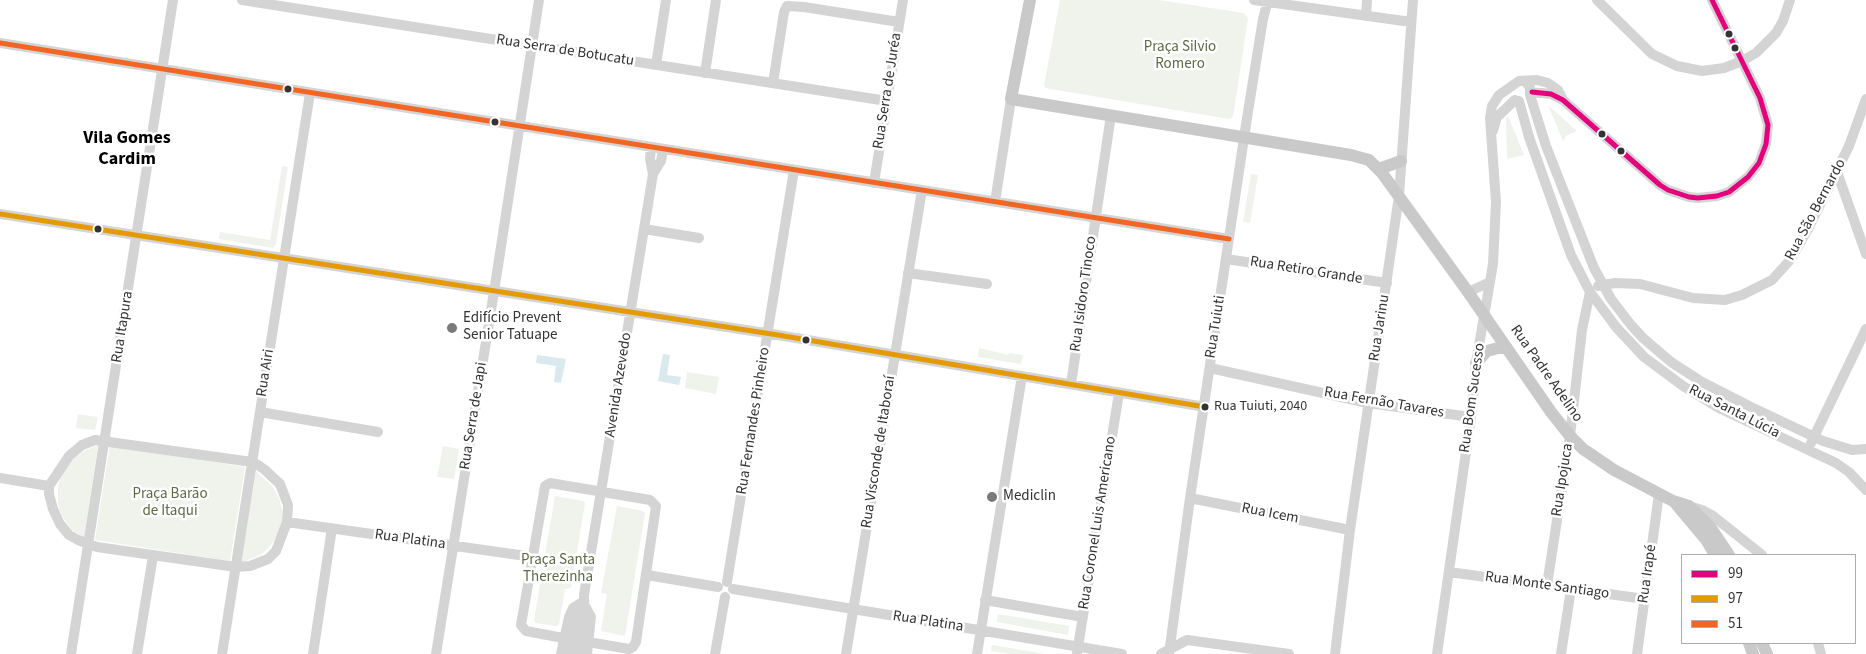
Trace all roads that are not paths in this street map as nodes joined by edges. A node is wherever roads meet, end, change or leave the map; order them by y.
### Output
1 (173, 0) edge
2 (242, 0) edge
3 (539, 0) edge
4 (666, 0) edge
5 (716, 0) edge
6 (903, 0) edge
7 (1030, 0) edge
8 (1254, 0) edge
9 (1367, 0) edge
10 (1413, 0) edge
11 (1597, 0) edge
12 (1712, 0) edge
13 (1790, 0) edge
14 (1268, 1) edge
15 (1366, 16) junction
16 (899, 22) junction
17 (1411, 22) junction
18 (0, 43) edge
19 (532, 45) junction
20 (1742, 61) junction
21 (656, 65) junction
22 (163, 69) junction
23 (705, 73) junction
24 (1526, 82) junction
25 (773, 83) junction
26 (1513, 84) junction
27 (310, 92) junction
28 (1530, 94) junction
29 (1011, 99) junction
30 (1866, 99) edge
31 (1563, 100) junction
32 (887, 101) junction
33 (1517, 101) junction
34 (1111, 115) junction
35 (520, 126) junction
36 (1244, 137) junction
37 (1491, 142) junction
38 (651, 147) junction
39 (662, 149) junction
40 (1402, 162) junction
41 (1380, 169) junction
42 (794, 170) junction
43 (1837, 172) junction
44 (653, 174) junction
45 (874, 183) junction
46 (922, 190) junction
47 (1565, 194) junction
48 (1399, 196) junction
49 (1551, 198) junction
50 (995, 202) junction
51 (0, 214) edge
52 (1096, 218) junction
53 (644, 229) junction
54 (138, 236) junction
55 (699, 238) dead end
56 (1229, 239) junction
57 (1866, 254) edge
58 (284, 259) junction
59 (1226, 259) junction
60 (908, 272) junction
61 (1490, 282) junction
62 (1387, 283) junction
63 (1620, 283) junction
64 (987, 284) dead end
65 (1602, 284) junction
66 (494, 291) junction
67 (1468, 292) junction
68 (1590, 292) junction
69 (1609, 296) junction
70 (1599, 305) junction
71 (630, 312) junction
72 (1585, 315) junction
73 (1485, 316) junction
74 (1866, 329) edge
75 (768, 334) junction
76 (1507, 348) junction
77 (895, 354) junction
78 (1476, 363) junction
79 (1210, 368) junction
80 (1022, 376) junction
81 (1702, 382) junction
82 (1071, 384) junction
83 (1119, 392) junction
84 (1694, 394) junction
85 (1368, 403) junction
86 (1205, 408) junction
87 (260, 412) junction
88 (1470, 417) junction
89 (378, 432) dead end
90 (1570, 436) junction
91 (1814, 437) junction
92 (105, 440) junction
93 (1808, 449) junction
94 (1866, 449) edge
95 (252, 462) junction
96 (0, 478) edge
97 (49, 486) junction
98 (1866, 490) edge
99 (601, 492) junction
100 (1660, 494) junction
101 (1190, 498) junction
102 (1672, 500) junction
103 (1689, 506) junction
104 (287, 522) junction
105 (332, 528) junction
106 (1350, 530) junction
107 (88, 544) junction
108 (453, 546) junction
109 (1714, 554) edge
110 (1728, 554) edge
111 (1761, 554) edge
112 (153, 556) junction
113 (533, 557) junction
114 (236, 567) junction
115 (1448, 572) junction
116 (647, 575) junction
117 (1547, 585) junction
118 (726, 586) junction
119 (1571, 589) junction
120 (1645, 599) junction
121 (985, 600) junction
122 (583, 601) junction
123 (854, 610) junction
124 (1083, 617) junction
125 (980, 630) junction
126 (588, 642) junction
127 (574, 649) edge
128 (1077, 651) edge
129 (1167, 652) edge
130 (71, 654) edge
131 (137, 654) edge
132 (222, 654) edge
133 (313, 654) edge
134 (436, 654) edge
135 (561, 654) edge
136 (715, 654) edge
137 (846, 654) edge
138 (977, 654) edge
139 (1122, 654) edge
140 (1289, 654) edge
141 (1335, 654) edge
142 (1437, 654) edge
143 (1561, 654) edge
144 (1637, 654) edge

1 - 22 street, Rua Itapura
2 - 19 street, Rua Serra de Botucatu
3 - 19 street, Rua Serra de Japi
4 - 21 street
5 - 23 street
6 - 16 street, Rua Serra de Juréa
7 - 29 main road
8 - 14 street
9 - 15 street
10 - 17 street, Rua Jarinu
11 - 20 street
12 - 20 street
13 - 20 street
14 - 15 street
14 - 36 street, Rua Tuiuti
15 - 17 street
16 - 25 street
16 - 32 street, Rua Serra de Juréa
17 - 40 street, Rua Jarinu
18 - 22 street
19 - 21 street, Rua Serra de Botucatu
19 - 35 street, Rua Serra de Japi
20 - 31 street
21 - 23 street, Rua Serra de Botucatu
22 - 27 street
22 - 54 street, Rua Itapura
23 - 25 street, Rua Serra de Botucatu
24 - 26 street
24 - 28 street, Rua Santa Lúcia
24 - 31 street
25 - 32 street, Rua Serra de Botucatu
26 - 33 street, Rua Santa Lúcia
26 - 37 street, Rua Bom Sucesso
27 - 35 street
27 - 58 street, Rua Airi
28 - 31 street
28 - 33 street
28 - 47 street, Rua Santa Lúcia
29 - 34 main road
29 - 50 street
30 - 43 street, Rua São Bernardo
32 - 45 street, Rua Serra de Juréa
33 - 37 street, Rua Bom Sucesso
33 - 49 street, Rua Santa Lúcia
34 - 36 main road
34 - 52 street, Rua Isidoro Tinoco
35 - 38 street
35 - 66 street, Rua Serra de Japi
36 - 41 main road, Rua Padre Adelino
36 - 56 street, Rua Tuiuti
37 - 61 street, Rua Bom Sucesso
38 - 39 street
38 - 44 street, Avenida Azevedo
39 - 42 street
39 - 44 street, Avenida Azevedo
40 - 41 main road
40 - 48 street, Rua Jarinu
41 - 48 main road, Rua Padre Adelino
42 - 45 street
42 - 75 street, Rua Fernandes Pinheiro
43 - 57 street
43 - 63 street, Rua São Bernardo
44 - 53 street, Avenida Azevedo
45 - 46 street
46 - 50 street
46 - 60 street, Rua Visconde de Itaboraí
47 - 49 street
47 - 65 street, Rua Santa Lúcia
48 - 62 street, Rua Jarinu
48 - 67 main road, Rua Padre Adelino
49 - 68 street, Rua Santa Lúcia
50 - 52 street
51 - 54 street
52 - 56 street
52 - 82 street, Rua Isidoro Tinoco
53 - 55 street
53 - 71 street, Avenida Azevedo
54 - 58 street
54 - 92 street, Rua Itapura
56 - 59 street, Rua Tuiuti
58 - 66 street
58 - 87 street, Rua Airi
59 - 62 street, Rua Retiro Grande
59 - 79 street, Rua Tuiuti
60 - 64 street
60 - 77 street, Rua Visconde de Itaboraí
61 - 67 street
61 - 73 street, Rua Bom Sucesso
62 - 85 street, Rua Jarinu
63 - 65 street, Rua São Bernardo
63 - 69 street
65 - 68 street
65 - 69 street, Rua Santa Lúcia
66 - 71 street
66 - 108 street, Rua Serra de Japi
67 - 73 main road, Rua Padre Adelino
68 - 70 street, Rua Santa Lúcia
68 - 72 street, Rua Ipojuca
69 - 70 street
69 - 81 street, Rua Santa Lúcia
70 - 72 street
70 - 84 street, Rua Santa Lúcia
71 - 75 street
71 - 99 street, Avenida Azevedo
72 - 90 street, Rua Ipojuca
73 - 76 main road, Rua Padre Adelino
73 - 78 street, Rua Bom Sucesso
74 - 91 street
75 - 77 street
75 - 118 street, Rua Fernandes Pinheiro
76 - 78 main road
76 - 90 main road, Rua Padre Adelino
77 - 80 street
77 - 123 street, Rua Visconde de Itaboraí
78 - 88 street, Rua Bom Sucesso
79 - 85 street, Rua Fernão Tavares
79 - 86 street, Rua Tuiuti
80 - 82 street
80 - 121 street
81 - 84 street
81 - 91 street, Rua Santa Lúcia
82 - 83 street
83 - 86 street
83 - 124 street, Rua Coronel Luis Americano
84 - 93 street, Rua Santa Lúcia
85 - 88 street, Rua Fernão Tavares
85 - 106 street, Rua Jarinu
86 - 101 street, Rua Tuiuti
87 - 89 street
87 - 95 street, Rua Airi
88 - 115 street, Rua Bom Sucesso
90 - 100 main road, Rua Padre Adelino
90 - 117 street, Rua Ipojuca
91 - 93 street
91 - 94 street, Rua Santa Lúcia
92 - 95 street
92 - 97 street
92 - 107 street, Rua Itapura
93 - 98 street, Rua Santa Lúcia
95 - 104 street
95 - 114 street, Rua Airi
96 - 97 street
97 - 107 street
99 - 113 street
99 - 116 street
99 - 122 street, Avenida Azevedo
100 - 102 main road, Rua Padre Adelino
100 - 120 street, Rua Irapé
101 - 106 street, Rua Icem
101 - 129 street, Rua Tuiuti
102 - 103 main road, Rua Padre Adelino
102 - 109 main road
103 - 110 main road
103 - 111 street, Rua Padre Adelino
104 - 105 street, Rua Platina
104 - 114 street
105 - 108 street, Rua Platina
105 - 133 street
106 - 141 street, Rua Jarinu
107 - 112 street
107 - 130 street, Rua Itapura
108 - 113 street, Rua Platina
108 - 134 street, Rua Serra de Japi
112 - 114 street
112 - 131 street
113 - 127 street
114 - 132 street, Rua Airi
115 - 117 street, Rua Monte Santiago
115 - 142 street, Rua Bom Sucesso
116 - 118 street, Rua Platina
116 - 126 street
117 - 119 street, Rua Monte Santiago
118 - 123 street, Rua Platina
118 - 136 street
119 - 120 street, Rua Monte Santiago
119 - 143 street
120 - 144 street, Rua Irapé
121 - 124 street
121 - 125 street
122 - 126 street, Avenida Azevedo
122 - 127 street, Avenida Azevedo
122 - 127 street, Avenida Azevedo
123 - 125 street, Rua Platina
123 - 137 street, Rua Visconde de Itaboraí
124 - 128 street, Rua Coronel Luis Americano
125 - 128 street, Rua Platina
125 - 138 street
126 - 127 street, Avenida Azevedo
127 - 135 street, Avenida Azevedo
128 - 139 street, Rua Platina
129 - 140 street

